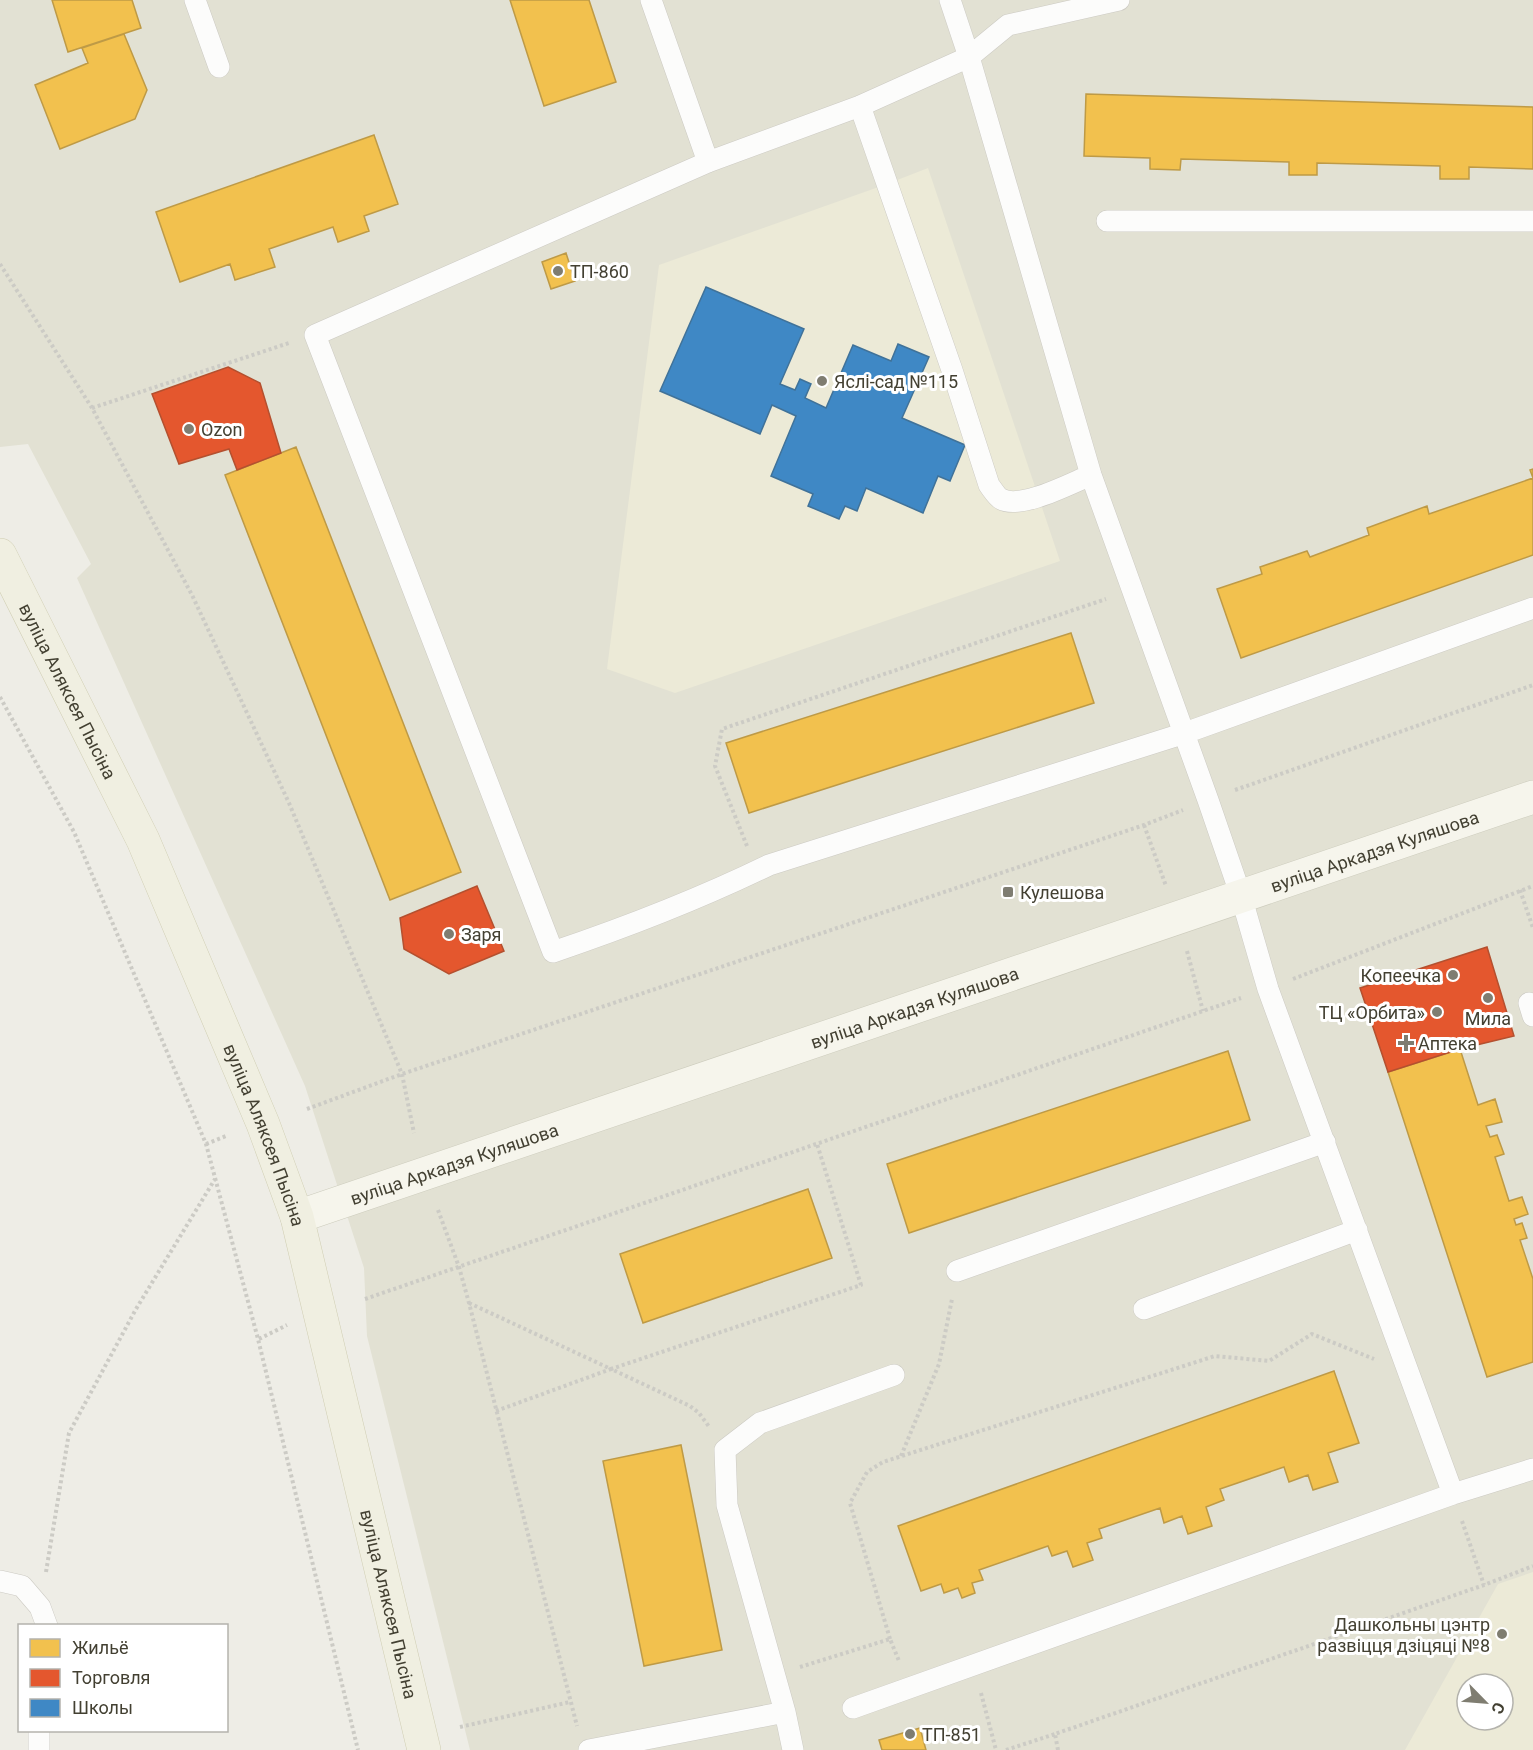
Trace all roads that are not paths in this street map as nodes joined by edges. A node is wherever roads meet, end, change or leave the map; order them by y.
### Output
1 (195, 0) edge
2 (651, 0) edge
3 (950, 0) edge
4 (1119, 0) edge
5 (969, 57) junction
6 (219, 67) dead end
7 (860, 106) junction
8 (708, 162) junction
9 (1107, 221) dead end
10 (1533, 221) edge
11 (1091, 475) junction
12 (0, 555) edge
13 (1533, 608) edge
14 (1185, 733) junction
15 (1533, 796) edge
16 (1241, 896) junction
17 (1325, 1142) junction
18 (297, 1217) junction
19 (1357, 1230) junction
20 (957, 1271) road end
21 (1144, 1309) dead end
22 (894, 1375) dead end
23 (1533, 1469) edge
24 (1452, 1494) junction
25 (0, 1581) edge
26 (43, 1616) edge
27 (853, 1708) dead end
28 (785, 1712) junction
29 (39, 1732) edge
30 (39, 1750) edge
31 (424, 1750) edge
32 (589, 1750) edge
33 (793, 1750) edge

1 - 6 lane
2 - 8 lane
3 - 5 lane
4 - 5 lane
5 - 7 lane
5 - 11 lane
7 - 8 lane
7 - 11 lane
8 - 14 lane
9 - 10 lane
11 - 14 lane
12 - 18 main road, вуліца Аляксея Пысіна
13 - 14 lane
14 - 16 lane
15 - 16 main road, вуліца Аркадзя Куляшова
16 - 17 lane
16 - 18 main road, вуліца Аркадзя Куляшова
17 - 19 lane
17 - 20 lane
18 - 31 main road, вуліца Аляксея Пысіна
19 - 21 lane
19 - 24 lane
22 - 28 lane
23 - 24 lane
24 - 27 lane
25 - 26 lane
28 - 32 lane
28 - 33 lane
29 - 30 lane

